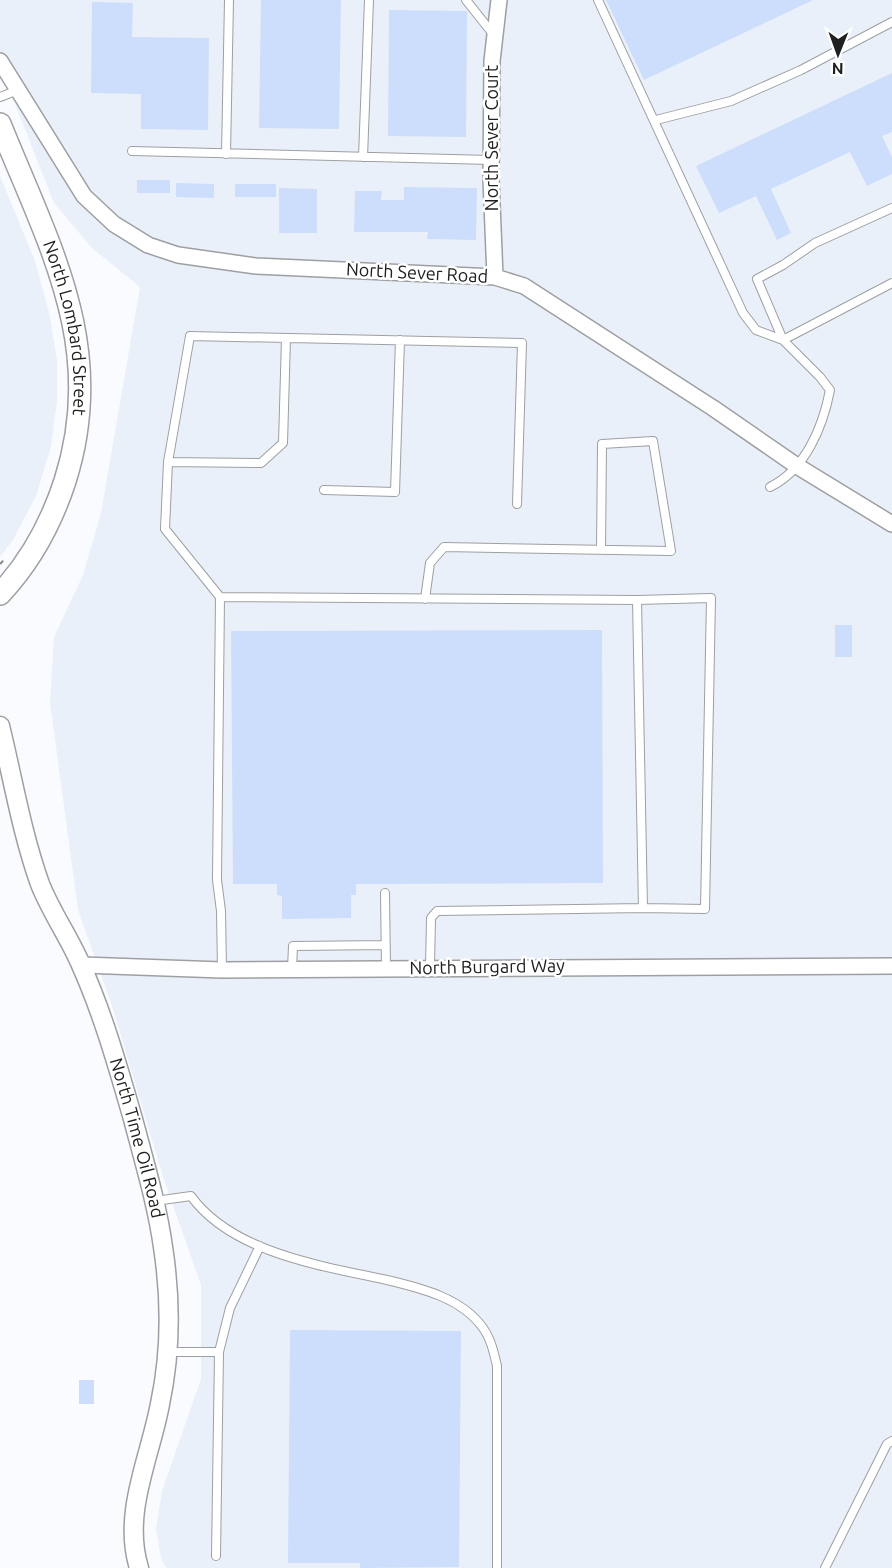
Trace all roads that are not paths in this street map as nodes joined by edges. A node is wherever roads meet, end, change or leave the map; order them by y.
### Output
1 (229, 0) edge
2 (369, 0) edge
3 (466, 0) edge
4 (499, 0) edge
5 (598, 0) edge
6 (892, 22) edge
7 (494, 35) junction
8 (0, 61) edge
9 (18, 90) junction
10 (0, 97) edge
11 (656, 120) junction
12 (0, 124) edge
13 (132, 151) dead end
14 (226, 154) junction
15 (363, 157) junction
16 (491, 160) junction
17 (892, 208) edge
18 (495, 277) junction
19 (892, 283) edge
20 (286, 338) junction
21 (400, 340) junction
22 (783, 340) junction
23 (168, 462) junction
24 (797, 466) junction
25 (770, 487) dead end
26 (324, 490) dead end
27 (516, 504) dead end
28 (892, 524) edge
29 (601, 550) junction
30 (0, 594) edge
31 (220, 597) junction
32 (425, 599) junction
33 (637, 600) junction
34 (0, 726) edge
35 (385, 893) dead end
36 (643, 908) junction
37 (385, 945) junction
38 (81, 965) junction
39 (892, 966) edge
40 (430, 967) junction
41 (386, 968) junction
42 (222, 969) junction
43 (292, 969) junction
44 (154, 1201) junction
45 (260, 1246) junction
46 (167, 1352) junction
47 (219, 1352) junction
48 (892, 1442) edge
49 (216, 1556) dead end
50 (139, 1568) edge
51 (497, 1568) edge
52 (825, 1568) edge

1 - 14 lane
2 - 15 lane
3 - 7 lane
4 - 7 street, North Sever Court
5 - 11 lane
6 - 11 lane
7 - 16 street, North Sever Court
8 - 9 street, North Sever Road
9 - 10 lane
9 - 18 street, North Sever Road
11 - 22 lane
12 - 30 main road, North Lombard Street
13 - 14 lane
14 - 15 lane
15 - 16 lane
16 - 18 street, North Sever Court
17 - 22 lane
18 - 24 street, North Sever Road
19 - 22 lane
20 - 21 lane
20 - 23 lane
20 - 23 lane
21 - 26 lane
21 - 27 lane
22 - 24 lane
23 - 31 lane
24 - 25 lane
24 - 28 street, North Sever Road
29 - 29 lane
29 - 32 lane
31 - 32 lane
31 - 42 lane
32 - 33 lane
33 - 36 lane
33 - 36 lane
34 - 38 street, North Time Oil Road
35 - 37 lane
36 - 40 lane
37 - 41 lane
37 - 43 lane
38 - 42 street, North Burgard Way
38 - 44 street, North Time Oil Road
39 - 40 street, North Burgard Way
40 - 41 street, North Burgard Way
41 - 43 street, North Burgard Way
42 - 43 street, North Burgard Way
44 - 45 lane
44 - 46 street, North Time Oil Road
45 - 47 lane
45 - 51 lane
46 - 47 lane
46 - 50 street, North Time Oil Road
47 - 49 lane
48 - 52 lane

